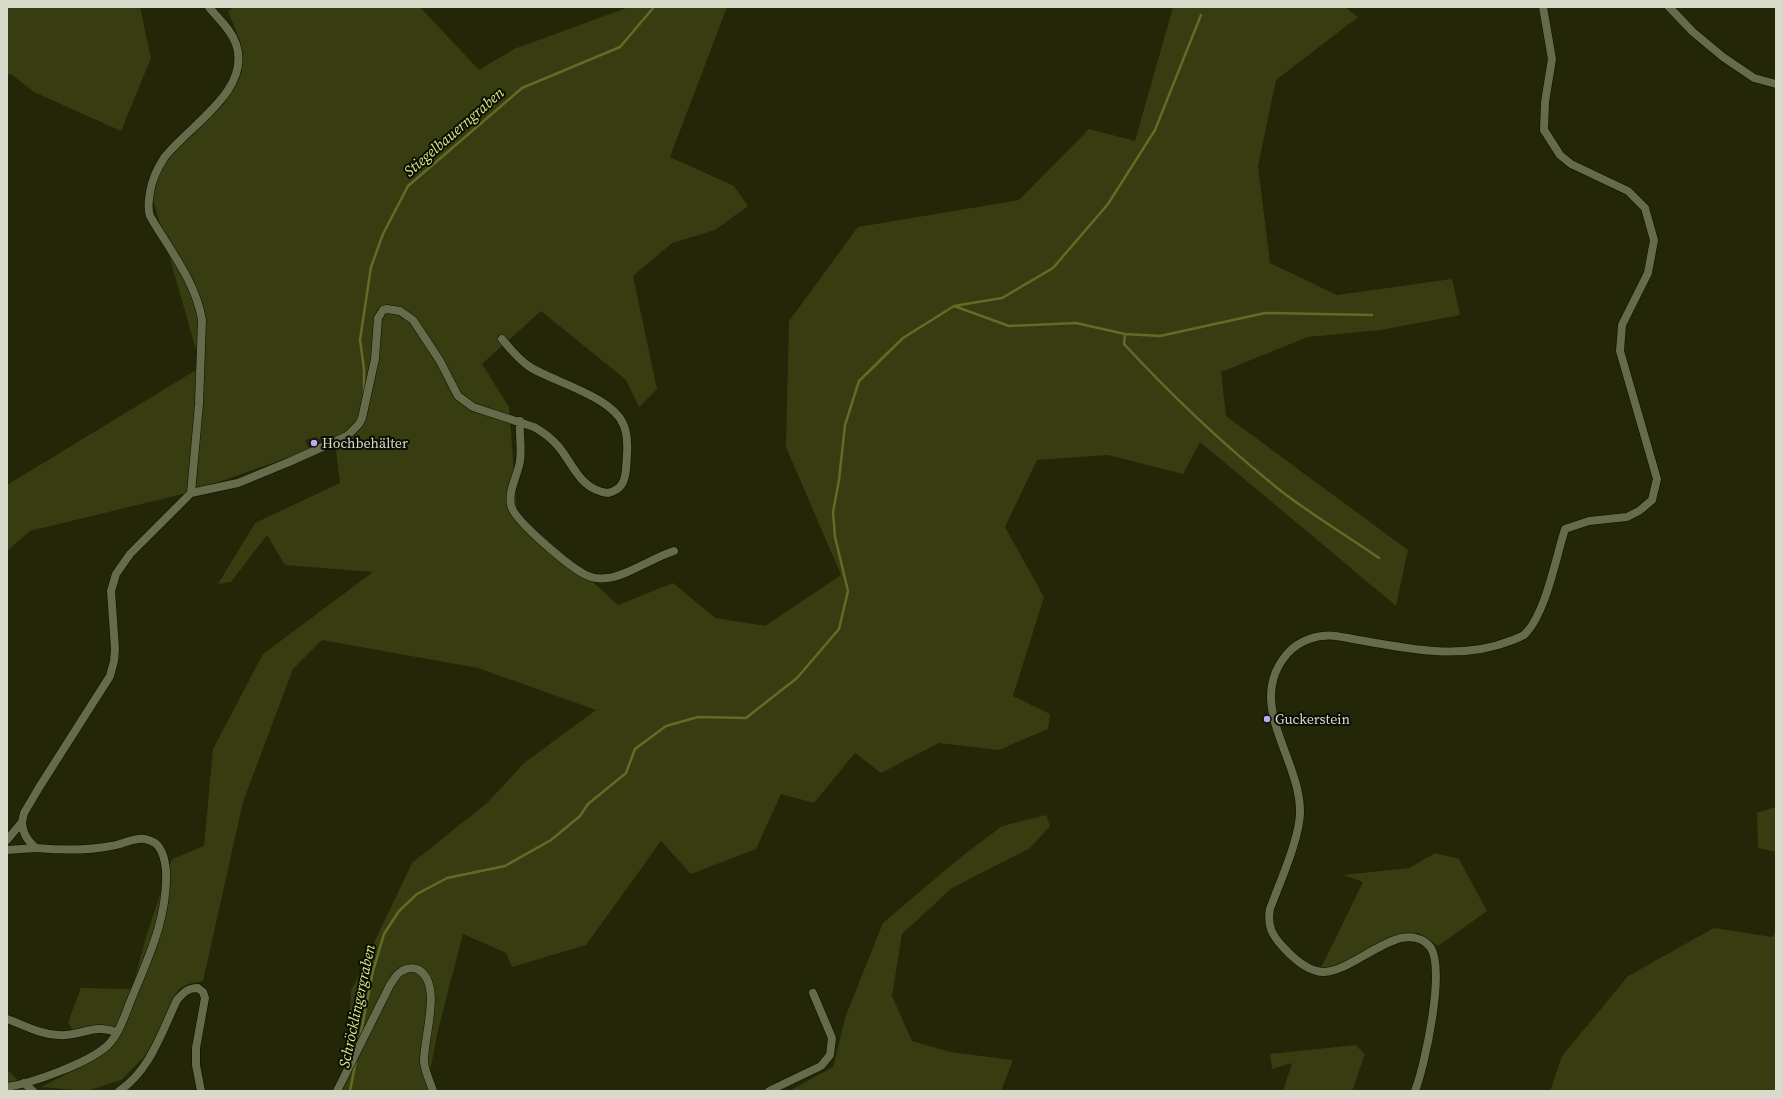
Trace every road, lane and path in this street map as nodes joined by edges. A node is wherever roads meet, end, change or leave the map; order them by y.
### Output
1 (209, 7) edge
2 (1543, 7) edge
3 (1669, 7) edge
4 (1776, 84) edge
5 (502, 339) dead end
6 (520, 421) junction
7 (191, 493) junction
8 (674, 551) dead end
9 (22, 822) junction
10 (7, 840) edge
11 (36, 848) junction
12 (7, 850) edge
13 (813, 993) dead end
14 (7, 1019) edge
15 (116, 1032) junction
16 (24, 1083) junction
17 (7, 1087) edge
18 (33, 1091) edge
19 (118, 1091) edge
20 (202, 1091) edge
21 (337, 1091) edge
22 (433, 1091) edge
23 (770, 1091) edge
24 (1415, 1091) edge

1 - 7 street
2 - 24 street
3 - 4 street
5 - 6 street
6 - 7 street
6 - 8 street
7 - 9 street
9 - 10 street
9 - 11 street
11 - 12 street
11 - 15 street
13 - 23 street
14 - 15 street
15 - 16 street
16 - 17 street
16 - 18 street
19 - 20 street
21 - 22 street

